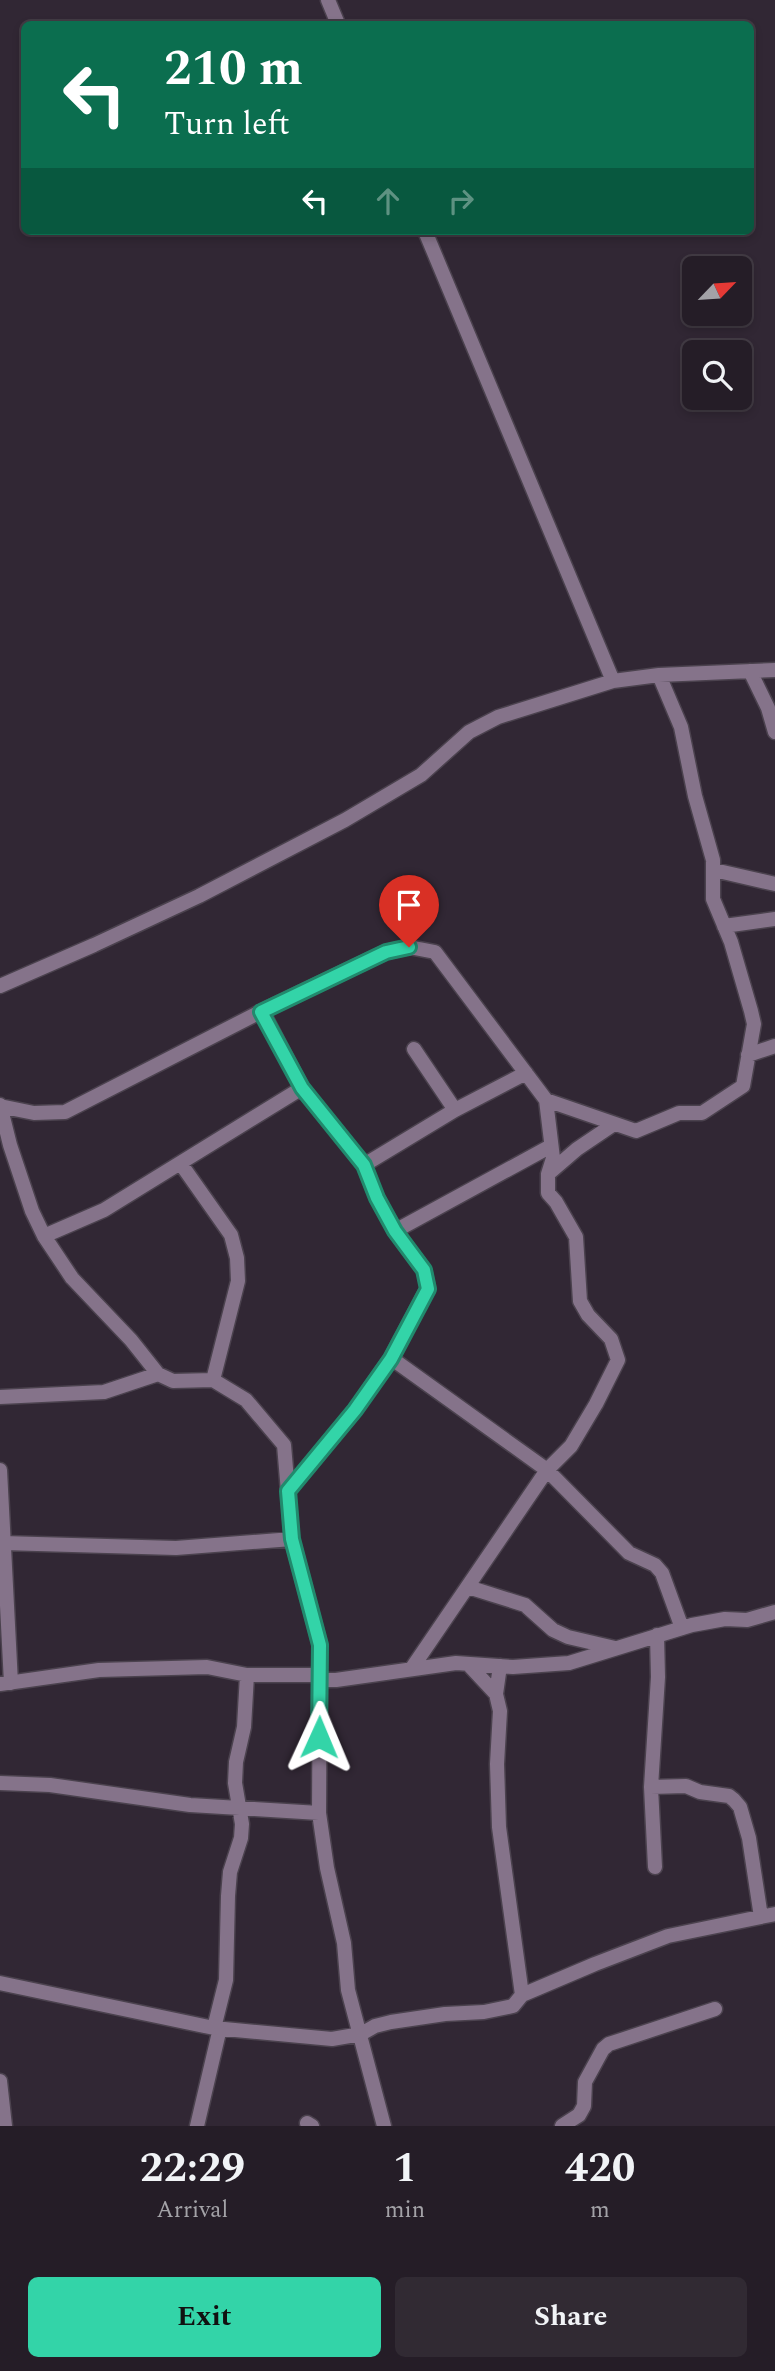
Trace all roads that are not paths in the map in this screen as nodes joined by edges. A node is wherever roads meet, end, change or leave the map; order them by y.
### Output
1 (328, 0) edge
2 (337, 21) edge
3 (427, 235) edge
4 (775, 670) edge
5 (750, 671) junction
6 (659, 676) junction
7 (613, 681) junction
8 (775, 732) edge
9 (714, 870) junction
10 (775, 884) edge
11 (775, 919) edge
12 (724, 926) junction
13 (0, 986) edge
14 (261, 1012) junction
15 (775, 1046) edge
16 (414, 1049) dead end
17 (748, 1055) junction
18 (526, 1073) junction
19 (302, 1088) junction
20 (546, 1100) junction
21 (0, 1106) edge
22 (455, 1110) junction
23 (614, 1124) junction
24 (551, 1146) junction
25 (181, 1164) junction
26 (364, 1165) junction
27 (548, 1174) junction
28 (395, 1231) junction
29 (44, 1236) junction
30 (391, 1359) junction
31 (158, 1374) junction
32 (213, 1380) junction
33 (0, 1397) edge
34 (0, 1470) edge
35 (547, 1470) junction
36 (288, 1491) junction
37 (292, 1539) junction
38 (3, 1543) junction
39 (468, 1587) junction
40 (775, 1612) edge
41 (682, 1628) junction
42 (657, 1635) junction
43 (568, 1637) junction
44 (617, 1648) junction
45 (578, 1660) junction
46 (468, 1664) junction
47 (500, 1666) junction
48 (412, 1668) junction
49 (247, 1675) junction
50 (321, 1675) junction
51 (6, 1684) edge
52 (496, 1694) junction
53 (0, 1783) edge
54 (651, 1787) junction
55 (238, 1808) junction
56 (319, 1813) junction
57 (655, 1867) dead end
58 (768, 1915) edge
59 (0, 1983) edge
60 (522, 1995) junction
61 (715, 2009) dead end
62 (217, 2028) junction
63 (361, 2034) junction
64 (0, 2081) edge
65 (5, 2126) edge
66 (197, 2126) edge
67 (384, 2126) edge
68 (562, 2126) edge

1 - 2 street
3 - 7 street
4 - 5 street
5 - 6 street
5 - 8 street
6 - 7 street
6 - 9 street
7 - 13 street
9 - 10 street
9 - 12 street
11 - 12 street
12 - 17 street
14 - 18 street
14 - 19 street
14 - 21 street
15 - 17 street
16 - 22 street
17 - 23 street
18 - 20 street
18 - 22 street
19 - 25 street
19 - 26 street
20 - 23 street
20 - 24 street
21 - 29 street
22 - 26 street
23 - 27 street
24 - 27 street
24 - 28 street
25 - 29 street
25 - 32 street
26 - 28 street
27 - 35 street
28 - 30 street
29 - 31 street
30 - 35 street
30 - 36 street
31 - 32 street
31 - 33 street
32 - 36 street
34 - 38 street
35 - 39 street
35 - 41 street
36 - 37 street
37 - 38 street
37 - 50 street
38 - 51 street
39 - 43 street
39 - 48 street
40 - 41 street
41 - 42 street
42 - 44 street
42 - 54 street
43 - 44 street
43 - 45 street
44 - 45 street
45 - 47 street
46 - 47 street
46 - 48 street
46 - 52 street
47 - 52 street
48 - 50 street
49 - 50 street
49 - 51 street
49 - 55 street
50 - 56 street
52 - 60 street
53 - 55 street
54 - 57 street
54 - 58 street
55 - 56 street
55 - 62 street
56 - 63 street
58 - 60 street
59 - 62 street
60 - 63 street
61 - 68 street
62 - 63 street
62 - 66 street
63 - 67 street
64 - 65 street

